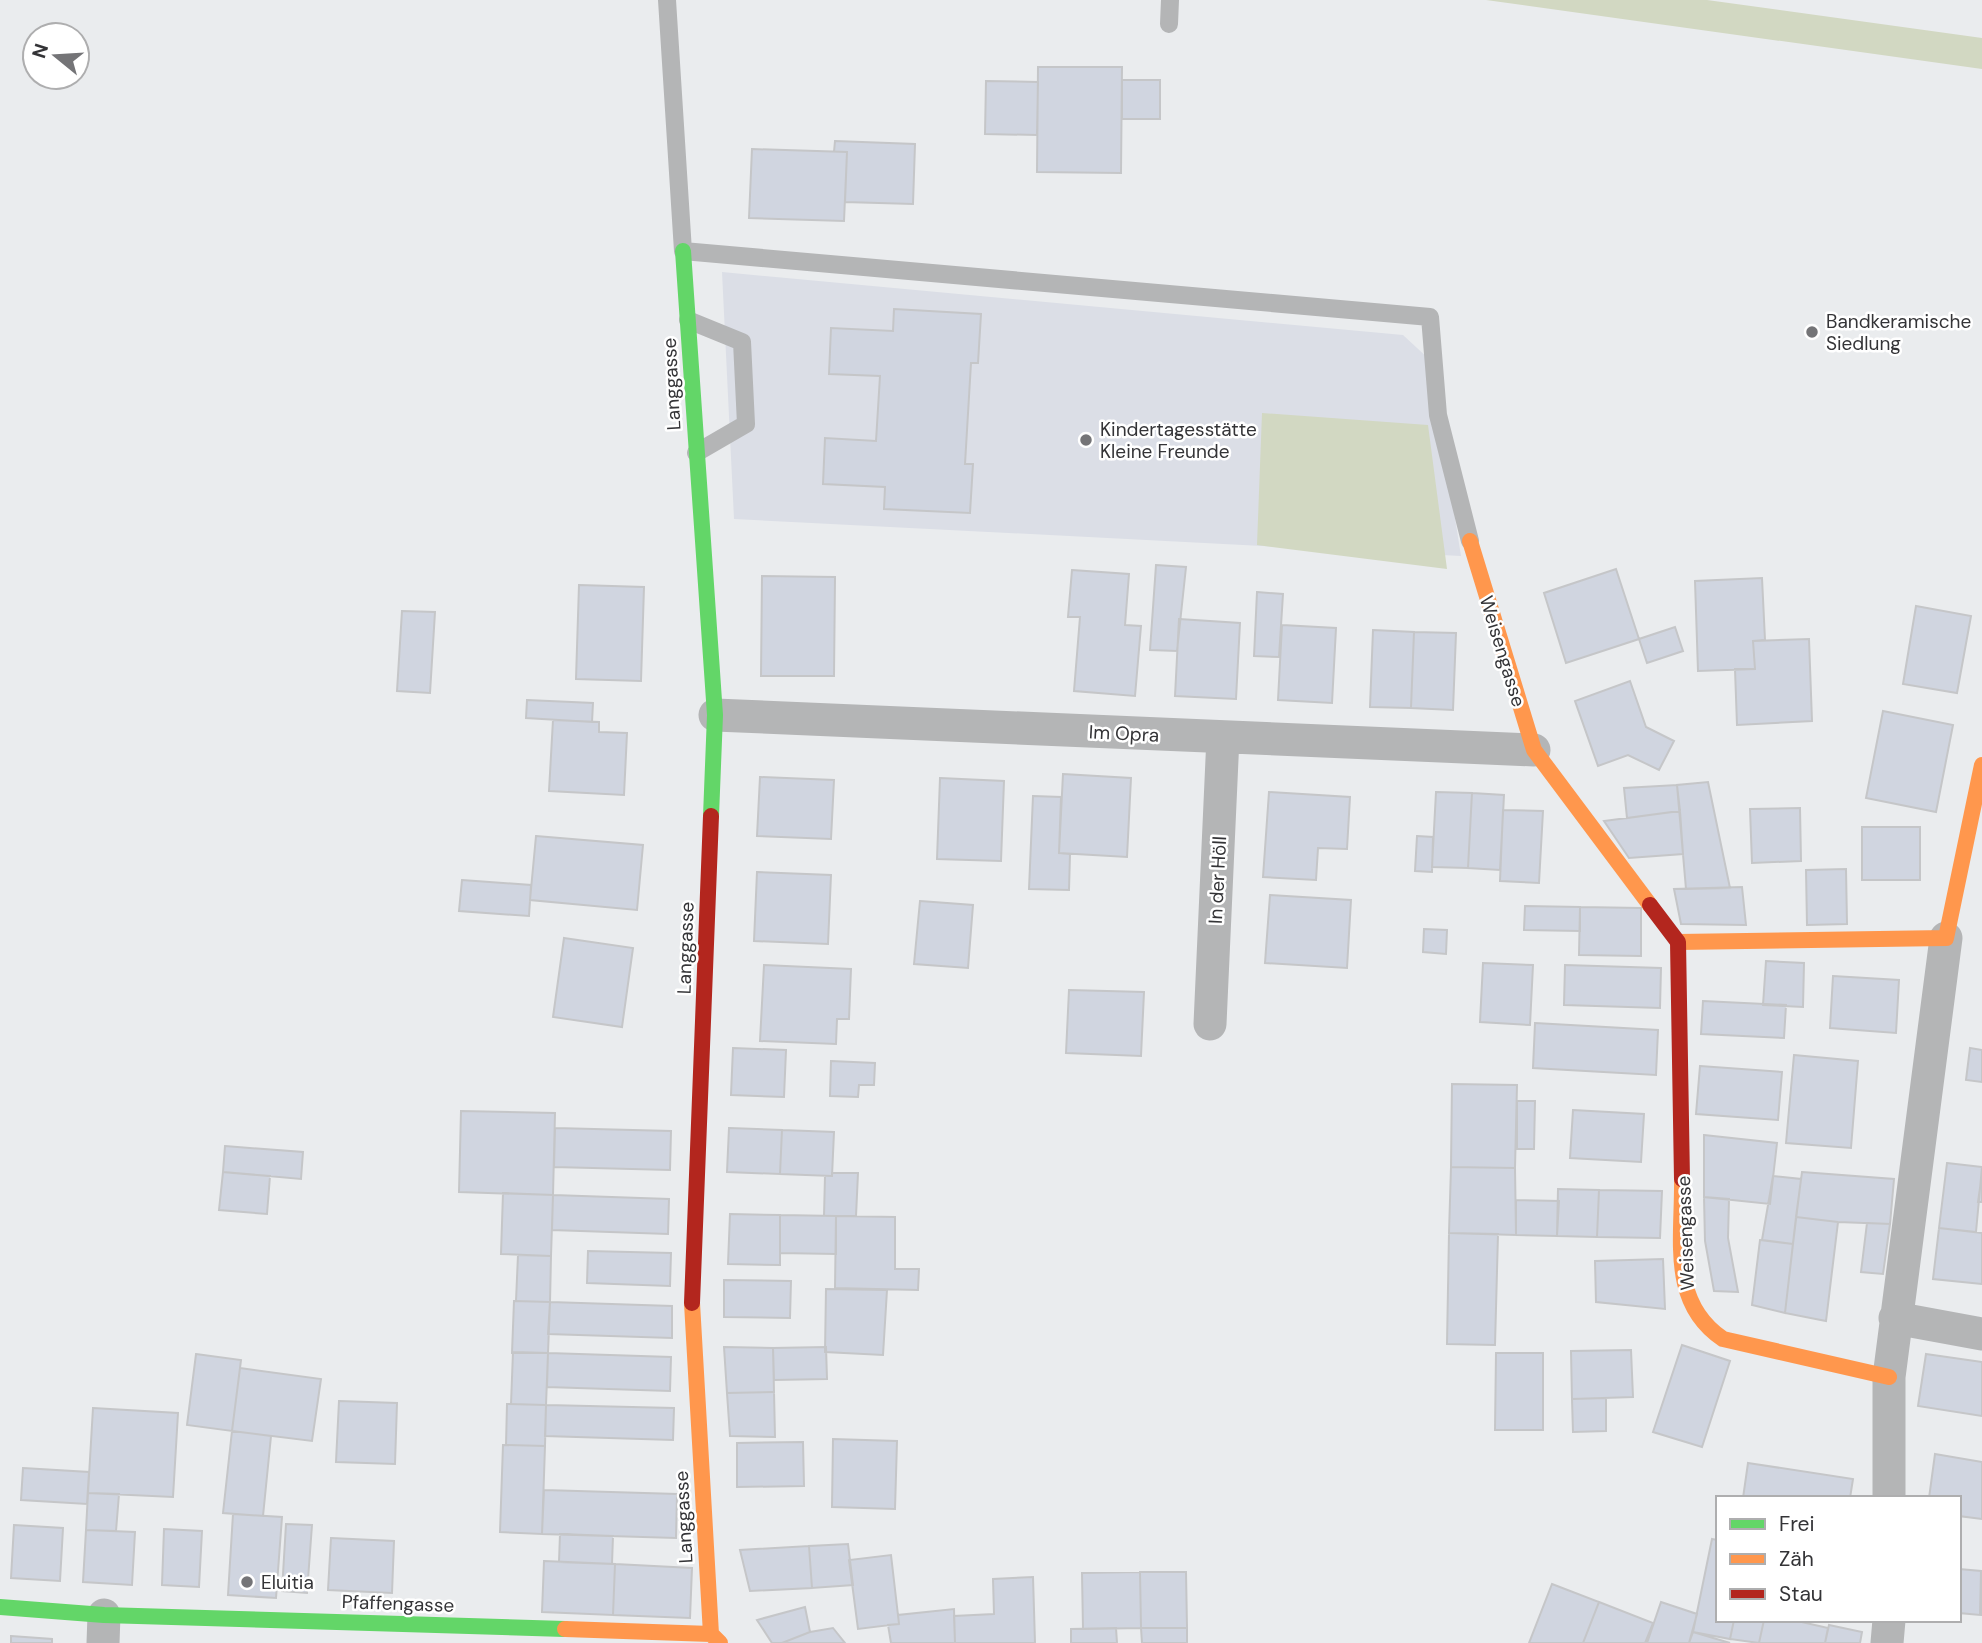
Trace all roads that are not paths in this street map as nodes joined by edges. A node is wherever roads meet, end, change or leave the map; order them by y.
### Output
1 (667, 0) edge
2 (1170, 0) edge
3 (1169, 24) dead end
4 (684, 251) junction
5 (688, 320) junction
6 (696, 453) junction
7 (1470, 541) joint
8 (715, 715) junction
9 (1223, 737) junction
10 (1534, 750) junction
11 (1982, 765) edge
12 (1946, 938) junction
13 (1678, 942) junction
14 (1210, 1024) dead end
15 (1895, 1318) junction
16 (1982, 1334) edge
17 (1889, 1377) junction
18 (1889, 1496) edge
19 (0, 1607) edge
20 (1889, 1622) edge
21 (104, 1629) edge
22 (716, 1639) edge
23 (1887, 1643) edge

1 - 4 lane
2 - 3 lane
4 - 5 street, Langgasse
4 - 7 lane, Weisengasse
5 - 6 street, Langgasse
5 - 6 lane
6 - 8 street, Langgasse
7 - 10 street, Weisengasse
8 - 9 street, Im Opra
8 - 22 street, Langgasse
9 - 10 street, Im Opra
9 - 14 street, In der Höll
10 - 13 street, Weisengasse
11 - 12 street
12 - 13 street
12 - 15 street
13 - 17 street, Weisengasse
15 - 16 street
15 - 17 street
17 - 18 street
19 - 21 street, Pfaffengasse
20 - 23 street
21 - 22 street, Pfaffengasse

